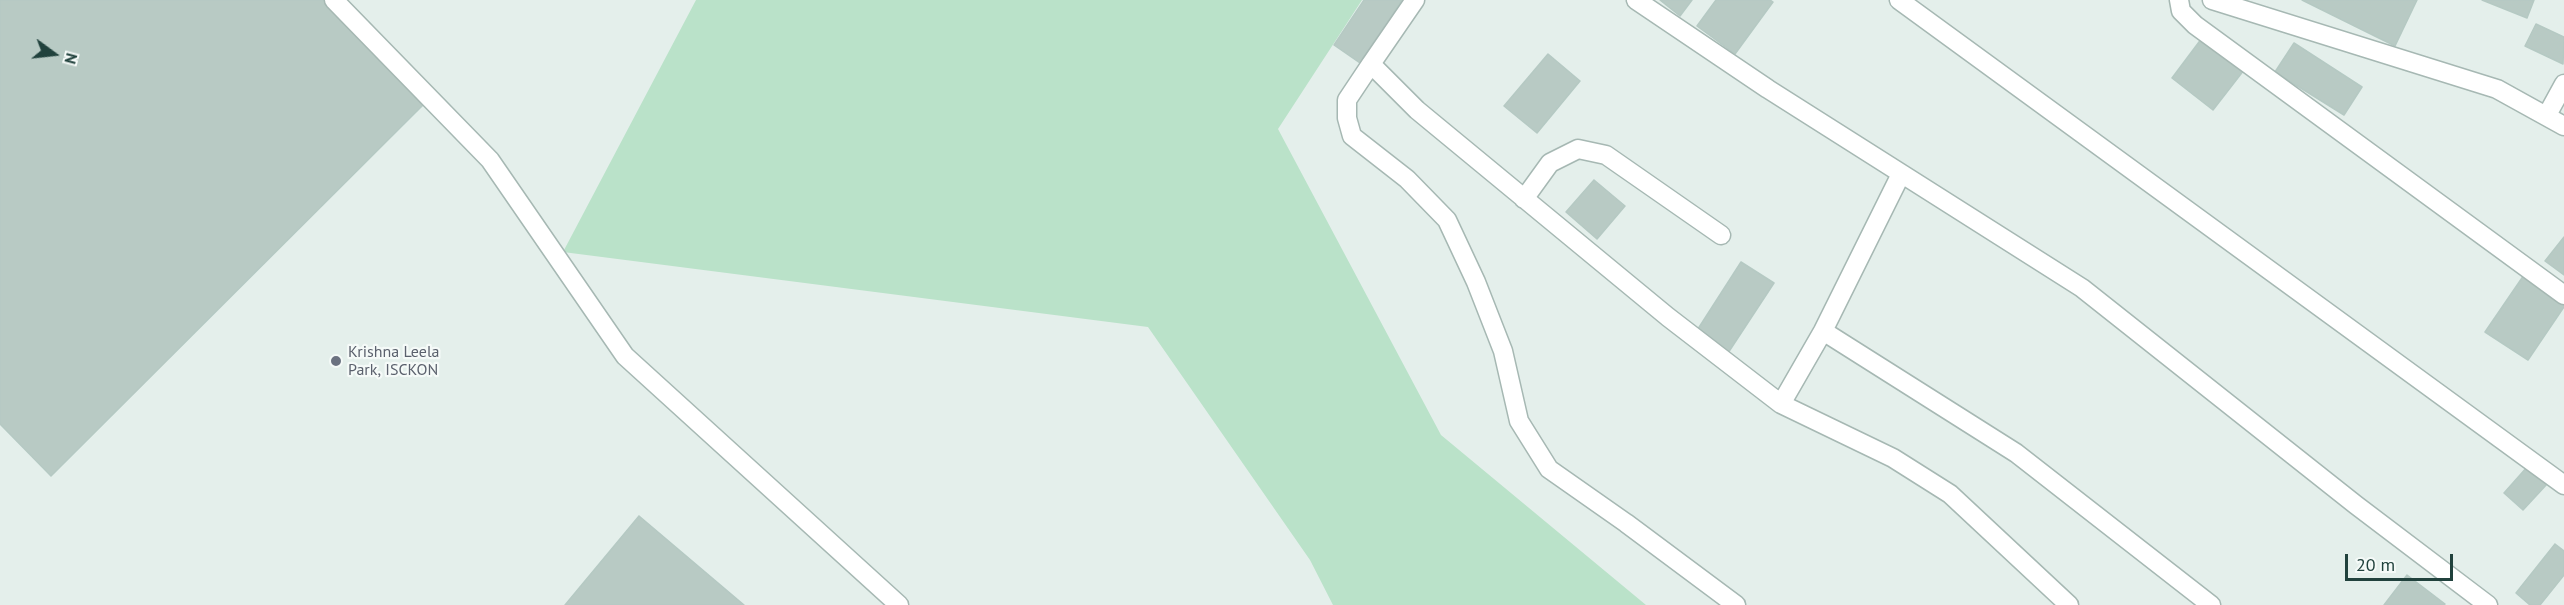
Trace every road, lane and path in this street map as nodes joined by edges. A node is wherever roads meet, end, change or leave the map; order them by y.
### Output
1 (334, 0) edge
2 (1415, 0) edge
3 (1636, 0) edge
4 (1899, 0) edge
5 (2179, 0) edge
6 (2212, 0) edge
7 (1371, 64) junction
8 (2564, 84) edge
9 (2547, 115) junction
10 (2564, 126) edge
11 (1901, 174) junction
12 (1524, 199) junction
13 (1721, 235) dead end
14 (2564, 295) edge
15 (1823, 332) junction
16 (1781, 404) junction
17 (2564, 485) edge
18 (899, 605) edge
19 (1736, 605) edge
20 (2069, 605) edge
21 (2211, 605) edge
22 (2488, 605) edge

1 - 18 street
2 - 7 street
3 - 11 street
4 - 17 street
5 - 14 street
6 - 9 street
7 - 12 street
7 - 19 street
8 - 9 street
9 - 10 street
11 - 15 street
11 - 22 street
12 - 13 street
12 - 16 street
15 - 16 street
15 - 21 street
16 - 20 street

